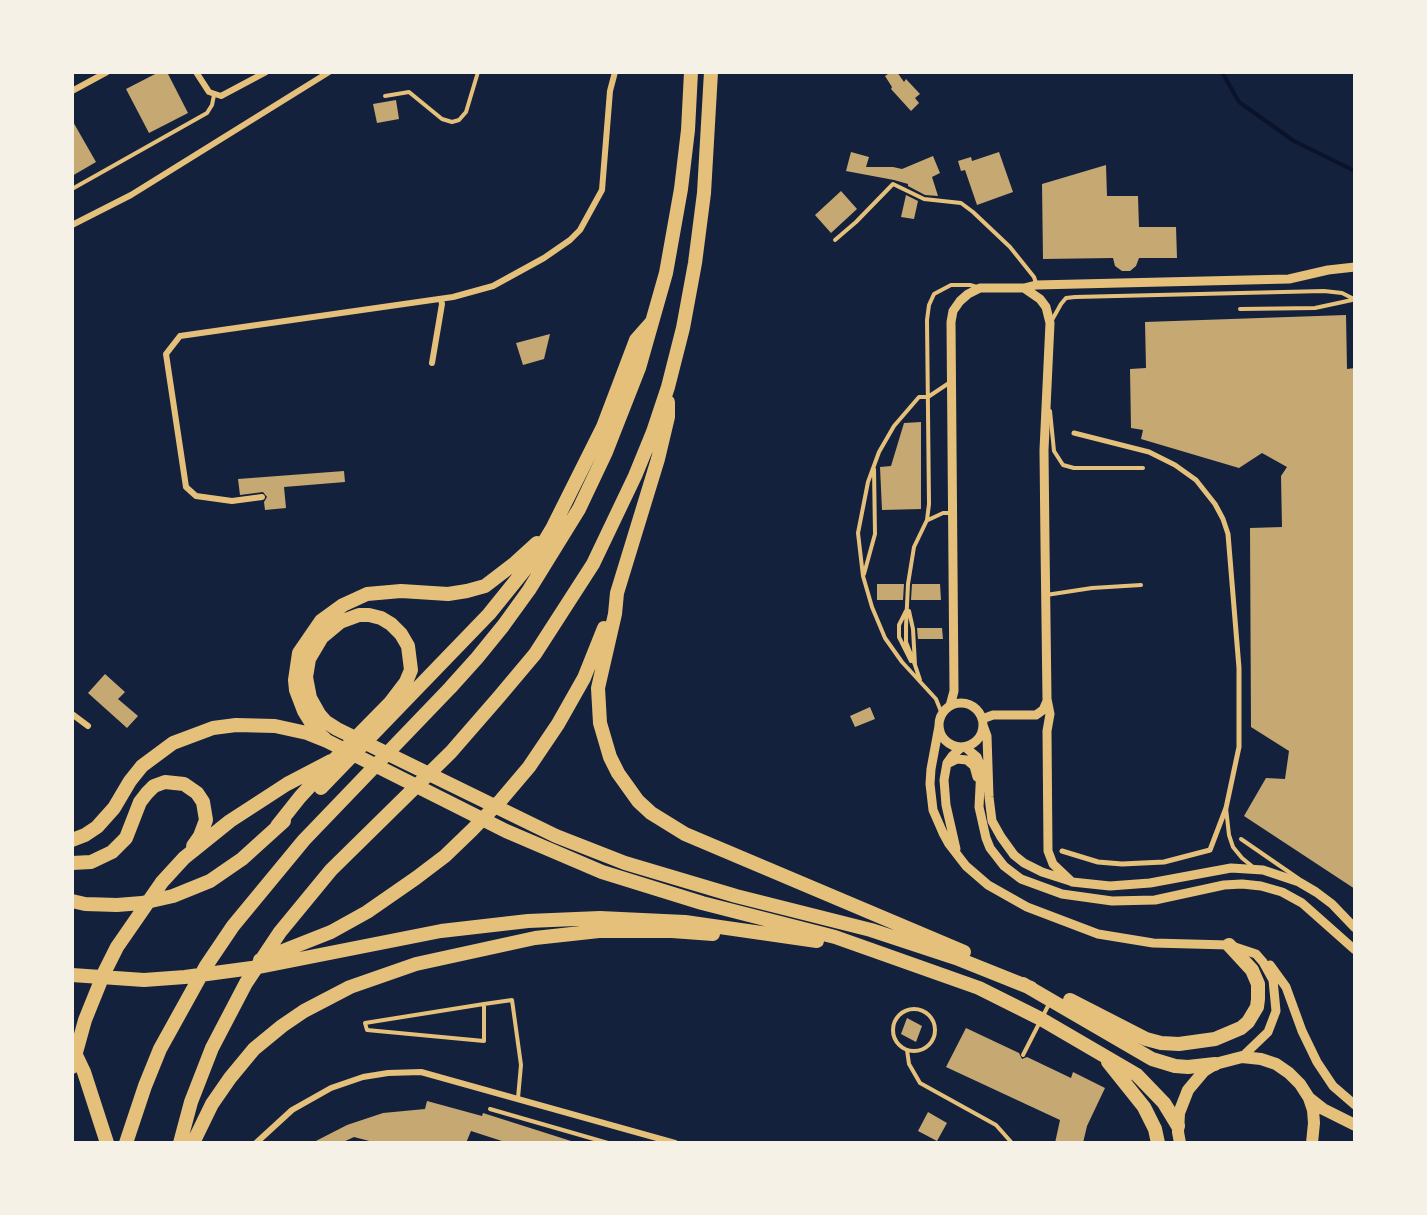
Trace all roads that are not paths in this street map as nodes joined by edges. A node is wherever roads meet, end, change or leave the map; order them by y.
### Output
1 (107, 72) edge
2 (196, 72) edge
3 (266, 72) edge
4 (328, 72) edge
5 (477, 72) edge
6 (615, 72) edge
7 (691, 72) edge
8 (711, 72) edge
9 (72, 91) edge
10 (214, 95) junction
11 (385, 96) dead end
12 (72, 189) edge
13 (72, 225) edge
14 (835, 240) dead end
15 (1355, 267) edge
16 (1036, 285) junction
17 (980, 288) junction
18 (1024, 288) junction
19 (441, 299) junction
20 (1354, 299) edge
21 (1240, 309) dead end
22 (653, 320) junction
23 (1050, 323) junction
24 (432, 363) dead end
25 (950, 382) junction
26 (668, 387) junction
27 (1047, 390) junction
28 (928, 397) junction
29 (1074, 433) dead end
30 (874, 465) junction
31 (1143, 468) dead end
32 (262, 497) dead end
33 (952, 513) junction
34 (927, 520) junction
35 (553, 527) junction
36 (863, 576) junction
37 (1141, 585) dead end
38 (617, 593) junction
39 (1046, 595) junction
40 (908, 607) junction
41 (915, 665) junction
42 (921, 684) junction
43 (1047, 699) junction
44 (950, 706) junction
45 (72, 714) edge
46 (942, 714) junction
47 (983, 722) junction
48 (88, 726) dead end
49 (939, 726) junction
50 (327, 741) junction
51 (964, 747) junction
52 (335, 759) junction
53 (946, 767) junction
54 (980, 793) junction
55 (1226, 808) junction
56 (277, 826) junction
57 (1241, 839) dead end
58 (72, 840) edge
59 (1062, 851) dead end
60 (957, 854) junction
61 (184, 858) junction
62 (72, 863) edge
63 (1256, 869) junction
64 (1072, 882) junction
65 (1316, 892) junction
66 (72, 902) edge
67 (1355, 928) edge
68 (818, 941) junction
69 (1229, 945) junction
70 (1355, 950) edge
71 (878, 952) junction
72 (1256, 954) junction
73 (975, 957) junction
74 (218, 972) junction
75 (72, 975) edge
76 (1031, 988) junction
77 (1051, 999) junction
78 (484, 1004) junction
79 (1041, 1019) junction
80 (72, 1047) edge
81 (907, 1050) junction
82 (1101, 1054) junction
83 (1023, 1055) dead end
84 (1242, 1057) junction
85 (1215, 1064) junction
86 (78, 1069) edge
87 (518, 1098) junction
88 (1309, 1098) junction
89 (1355, 1105) edge
90 (490, 1109) dead end
91 (1355, 1125) edge
92 (1178, 1126) junction
93 (107, 1140) edge
94 (126, 1143) edge
95 (180, 1143) edge
96 (193, 1143) edge
97 (256, 1143) edge
98 (608, 1143) edge
99 (675, 1143) edge
100 (1012, 1143) edge
101 (1158, 1143) edge
102 (1180, 1143) edge
103 (1312, 1143) edge

1 - 9 street
2 - 10 street
3 - 10 street
4 - 13 street
5 - 11 lane
6 - 19 street
7 - 22 highway
8 - 26 highway
10 - 12 lane
14 - 16 lane
15 - 16 street
16 - 18 street
17 - 18 street
17 - 25 street
17 - 28 lane
18 - 23 street
19 - 24 street
19 - 32 street
20 - 21 lane
20 - 23 lane
22 - 35 highway
22 - 94 highway
23 - 27 street
25 - 28 lane
25 - 33 street
26 - 38 highway
26 - 95 highway
27 - 31 lane
27 - 39 street
28 - 30 lane
28 - 34 lane
29 - 55 street
30 - 36 lane
30 - 36 lane
33 - 34 lane
33 - 44 street
34 - 40 lane
35 - 50 highway
35 - 56 highway
36 - 42 lane
37 - 39 lane
38 - 73 highway
38 - 74 highway
39 - 43 street
40 - 41 lane
40 - 41 lane
41 - 42 lane
42 - 46 lane
43 - 47 street
43 - 64 street
44 - 46 street
44 - 47 street
45 - 48 street
46 - 49 street
47 - 51 street
47 - 64 street
49 - 51 street
49 - 60 street
50 - 58 highway
50 - 71 highway
51 - 53 street
51 - 54 street
52 - 56 highway
52 - 61 highway
52 - 76 highway
53 - 54 street
53 - 60 street
54 - 70 street
55 - 59 street
55 - 63 lane
56 - 66 highway
57 - 65 lane
60 - 69 street
61 - 62 highway
61 - 86 highway
63 - 64 street
63 - 65 street
65 - 67 street
68 - 71 highway
68 - 74 highway
68 - 96 highway
69 - 72 street
69 - 73 highway
71 - 79 highway
72 - 84 street
72 - 89 street
73 - 76 highway
74 - 75 highway
76 - 77 highway
77 - 79 lane
77 - 85 highway
78 - 78 lane
78 - 87 lane
79 - 82 highway
79 - 83 lane
80 - 86 highway
81 - 81 lane
81 - 100 lane
82 - 92 highway
82 - 101 highway
84 - 85 main road
84 - 88 main road
85 - 92 main road
86 - 93 highway
87 - 97 street
87 - 99 street
88 - 91 main road
88 - 103 main road
90 - 98 lane
92 - 102 main road

